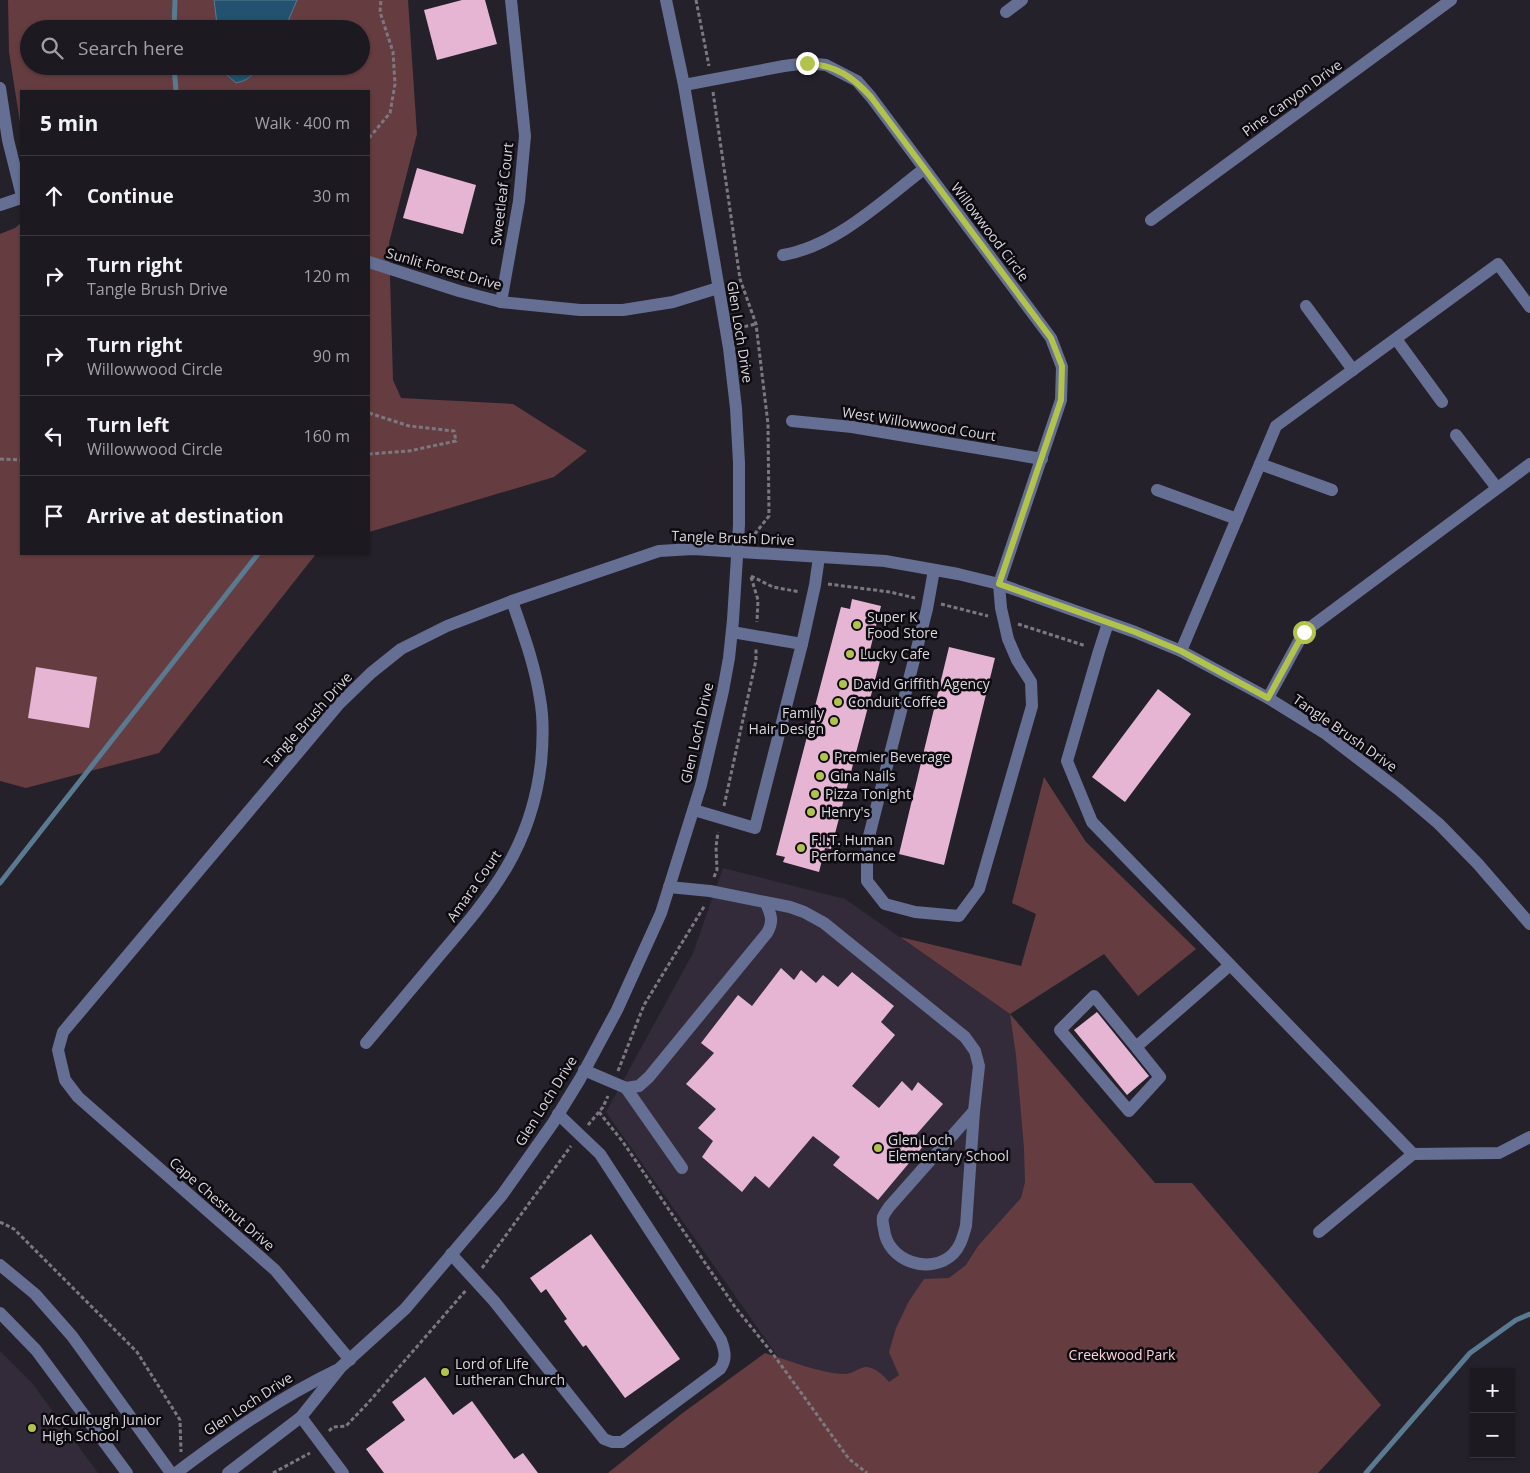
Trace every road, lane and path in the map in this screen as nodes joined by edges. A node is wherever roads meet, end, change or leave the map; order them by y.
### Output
1 (381, 0) edge
2 (511, 0) edge
3 (666, 0) edge
4 (1022, 0) edge
5 (1451, 0) edge
6 (1006, 12) dead end
7 (684, 85) junction
8 (0, 88) edge
9 (370, 137) edge
10 (924, 169) junction
11 (20, 188) edge
12 (20, 198) edge
13 (0, 206) edge
14 (1151, 220) dead end
15 (783, 255) dead end
16 (370, 262) edge
17 (718, 288) junction
18 (500, 302) junction
19 (1306, 306) dead end
20 (1530, 307) edge
21 (1396, 338) junction
22 (1353, 370) junction
23 (1442, 402) dead end
24 (370, 413) edge
25 (792, 421) dead end
26 (1456, 435) dead end
27 (370, 454) edge
28 (0, 459) edge
29 (1042, 459) junction
30 (20, 460) edge
31 (1260, 464) junction
32 (1530, 464) edge
33 (1497, 488) junction
34 (1157, 490) dead end
35 (1332, 490) dead end
36 (1236, 519) junction
37 (738, 552) junction
38 (819, 556) junction
39 (934, 570) junction
40 (999, 584) junction
41 (512, 601) junction
42 (1108, 623) junction
43 (732, 632) junction
44 (802, 644) junction
45 (1181, 651) junction
46 (1268, 698) junction
47 (694, 810) junction
48 (670, 887) junction
49 (766, 903) junction
50 (1530, 924) edge
51 (1230, 965) junction
52 (366, 1043) dead end
53 (1136, 1047) junction
54 (584, 1070) junction
55 (65, 1080) joint
56 (626, 1088) junction
57 (974, 1111) junction
58 (599, 1112) dead end
59 (558, 1114) junction
60 (1530, 1136) edge
61 (1413, 1154) junction
62 (682, 1168) dead end
63 (0, 1222) edge
64 (1320, 1232) dead end
65 (451, 1254) junction
66 (0, 1265) edge
67 (0, 1313) edge
68 (346, 1364) junction
69 (301, 1417) junction
70 (181, 1455) dead end
71 (127, 1473) edge
72 (171, 1473) edge
73 (176, 1473) edge
74 (228, 1473) edge
75 (343, 1473) edge
76 (866, 1473) edge

1 - 9 path
2 - 18 street, Sweetleaf Court
3 - 7 street, Glen Loch Drive
4 - 6 street
5 - 14 street, Pine Canyon Drive
7 - 10 street, Willowwood Circle
7 - 17 street, Glen Loch Drive
8 - 11 street
10 - 15 street
10 - 29 street, Willowwood Circle
12 - 13 street
16 - 18 street, Sunlit Forest Drive
17 - 18 street, Sunlit Forest Drive
17 - 37 street, Glen Loch Drive
19 - 22 street
20 - 21 street
21 - 22 street
21 - 23 street
22 - 31 street
24 - 27 path
25 - 29 street, West Willowwood Court
26 - 33 street
28 - 30 path
29 - 40 street, Willowwood Circle
31 - 35 street
31 - 36 street
32 - 33 street
33 - 46 street
34 - 36 street
36 - 45 street
37 - 38 street, Tangle Brush Drive
37 - 41 street, Tangle Brush Drive
37 - 43 street, Glen Loch Drive
38 - 39 street, Tangle Brush Drive
38 - 44 street
39 - 40 street, Tangle Brush Drive
39 - 40 street
40 - 42 street, Tangle Brush Drive
41 - 52 street, Amara Court
41 - 55 street, Tangle Brush Drive
42 - 45 street, Tangle Brush Drive
42 - 51 street
43 - 44 street
43 - 47 street, Glen Loch Drive
44 - 47 street
45 - 46 street, Tangle Brush Drive
46 - 50 street, Tangle Brush Drive
47 - 48 street, Glen Loch Drive
48 - 49 street
48 - 54 street, Glen Loch Drive
49 - 56 street
49 - 57 street
51 - 53 street
51 - 61 street
53 - 53 street
54 - 56 street
54 - 59 street, Glen Loch Drive
55 - 68 street, Cape Chestnut Drive
56 - 62 street
57 - 57 street
58 - 76 path
59 - 65 street, Glen Loch Drive
59 - 65 street
60 - 61 street
61 - 64 street
63 - 70 path
65 - 68 street, Glen Loch Drive
66 - 72 street
67 - 71 street
68 - 69 street, Glen Loch Drive
68 - 73 street, Glen Loch Drive
69 - 74 street, Glen Loch Drive
69 - 75 street

